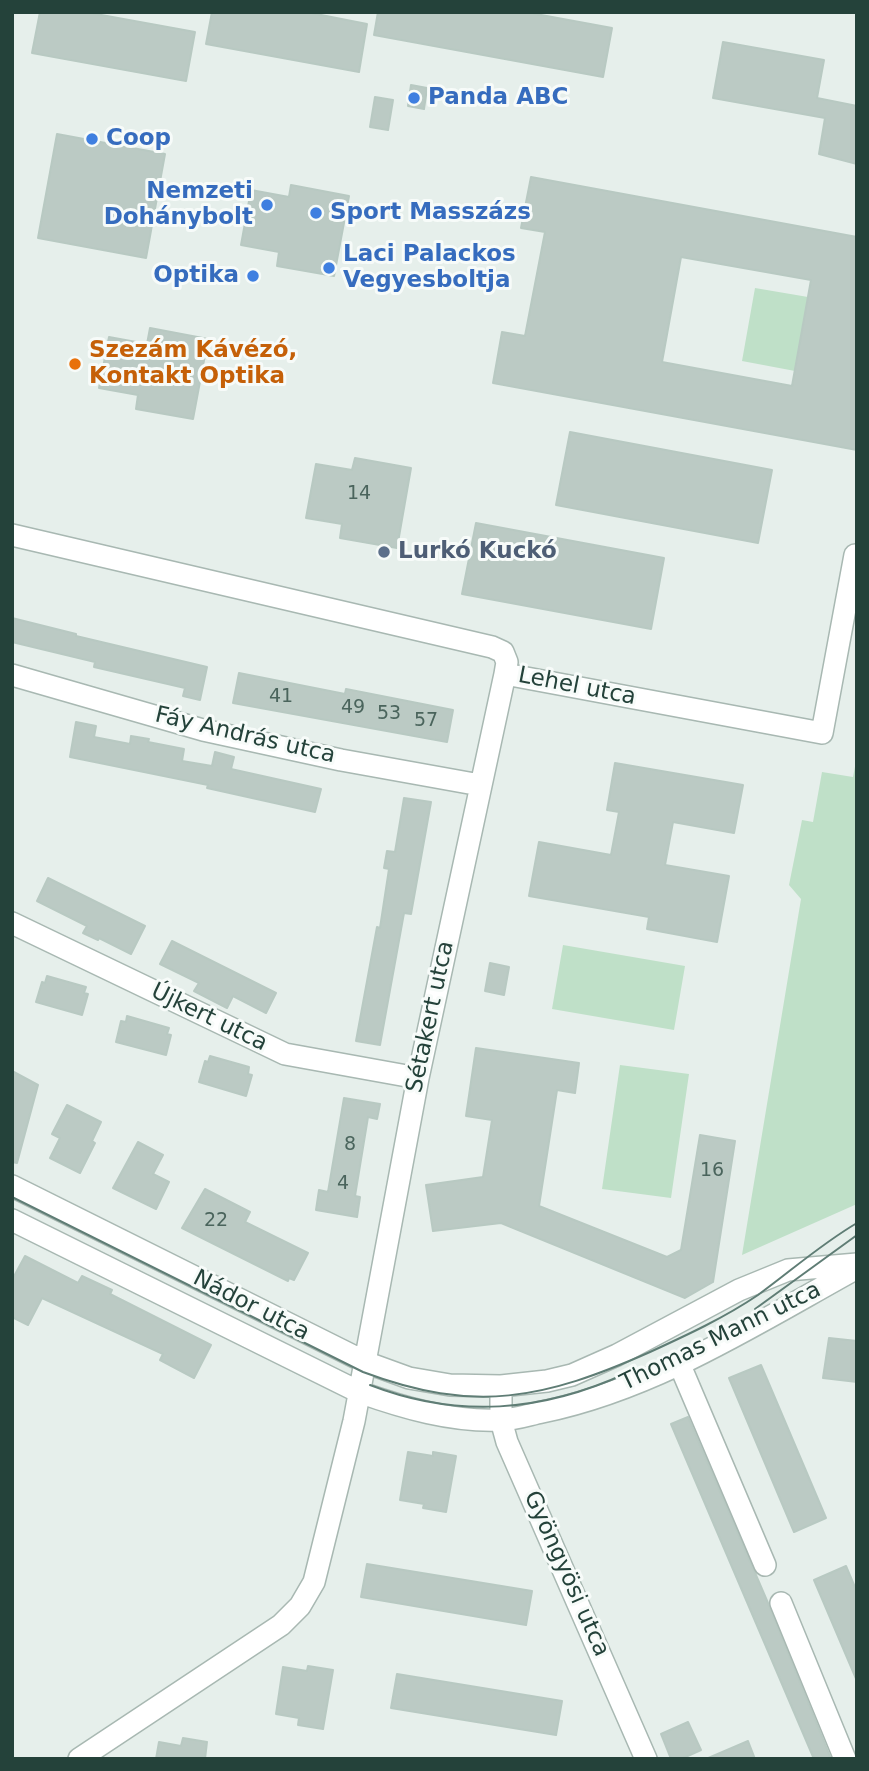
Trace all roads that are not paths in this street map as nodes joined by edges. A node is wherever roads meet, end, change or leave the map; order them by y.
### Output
1 (12, 535) edge
2 (857, 555) edge
3 (505, 674) junction
4 (12, 675) edge
5 (480, 785) junction
6 (12, 923) edge
7 (418, 1078) junction
8 (12, 1186) edge
9 (12, 1220) edge
10 (857, 1266) edge
11 (365, 1362) junction
12 (679, 1363) junction
13 (501, 1386) junction
14 (359, 1392) junction
15 (501, 1420) junction
16 (765, 1566) dead end
17 (781, 1603) dead end
18 (79, 1759) edge
19 (646, 1759) edge
20 (845, 1759) edge

1 - 3 street, Lehel utca
2 - 3 street, Lehel utca
3 - 5 street, Sétakert utca
4 - 5 street, Fáy András utca
5 - 7 street, Sétakert utca
6 - 7 street, Újkert utca
7 - 11 street, Sétakert utca
8 - 11 street, Nádor utca
9 - 14 street, Nádor utca
10 - 12 street, Thomas Mann utca
10 - 13 street, Thomas Mann utca
11 - 13 street, Nádor utca
11 - 14 street
12 - 15 street, Thomas Mann utca
12 - 16 street
13 - 15 street, Gyöngyösi utca
14 - 15 street, Nádor utca
14 - 18 street
15 - 19 street, Gyöngyösi utca
17 - 20 street

